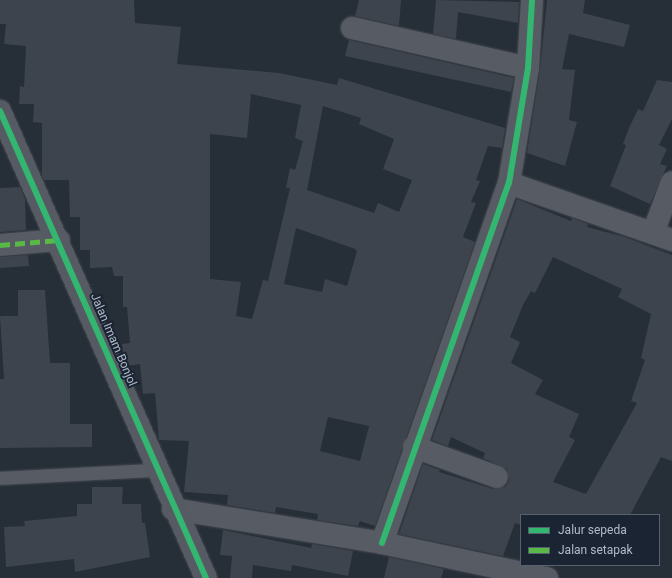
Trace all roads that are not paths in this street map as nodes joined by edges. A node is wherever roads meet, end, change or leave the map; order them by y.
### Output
1 (532, 0) edge
2 (352, 28) dead end
3 (528, 68) junction
4 (0, 111) edge
5 (672, 182) edge
6 (509, 184) junction
7 (663, 237) edge
8 (59, 240) junction
9 (0, 244) edge
10 (414, 447) junction
11 (155, 470) junction
12 (497, 477) dead end
13 (0, 478) edge
14 (173, 509) junction
15 (382, 543) junction
16 (206, 578) edge
17 (547, 578) edge

1 - 3 street
2 - 3 street
3 - 6 street
4 - 8 street, Jalan Imam Bonjol
5 - 7 street
6 - 7 street
6 - 10 street
8 - 9 street
8 - 11 street, Jalan Imam Bonjol
10 - 12 street
10 - 15 street
11 - 13 lane
11 - 14 street, Jalan Imam Bonjol
14 - 15 street
14 - 16 street, Jalan Imam Bonjol
15 - 17 street

